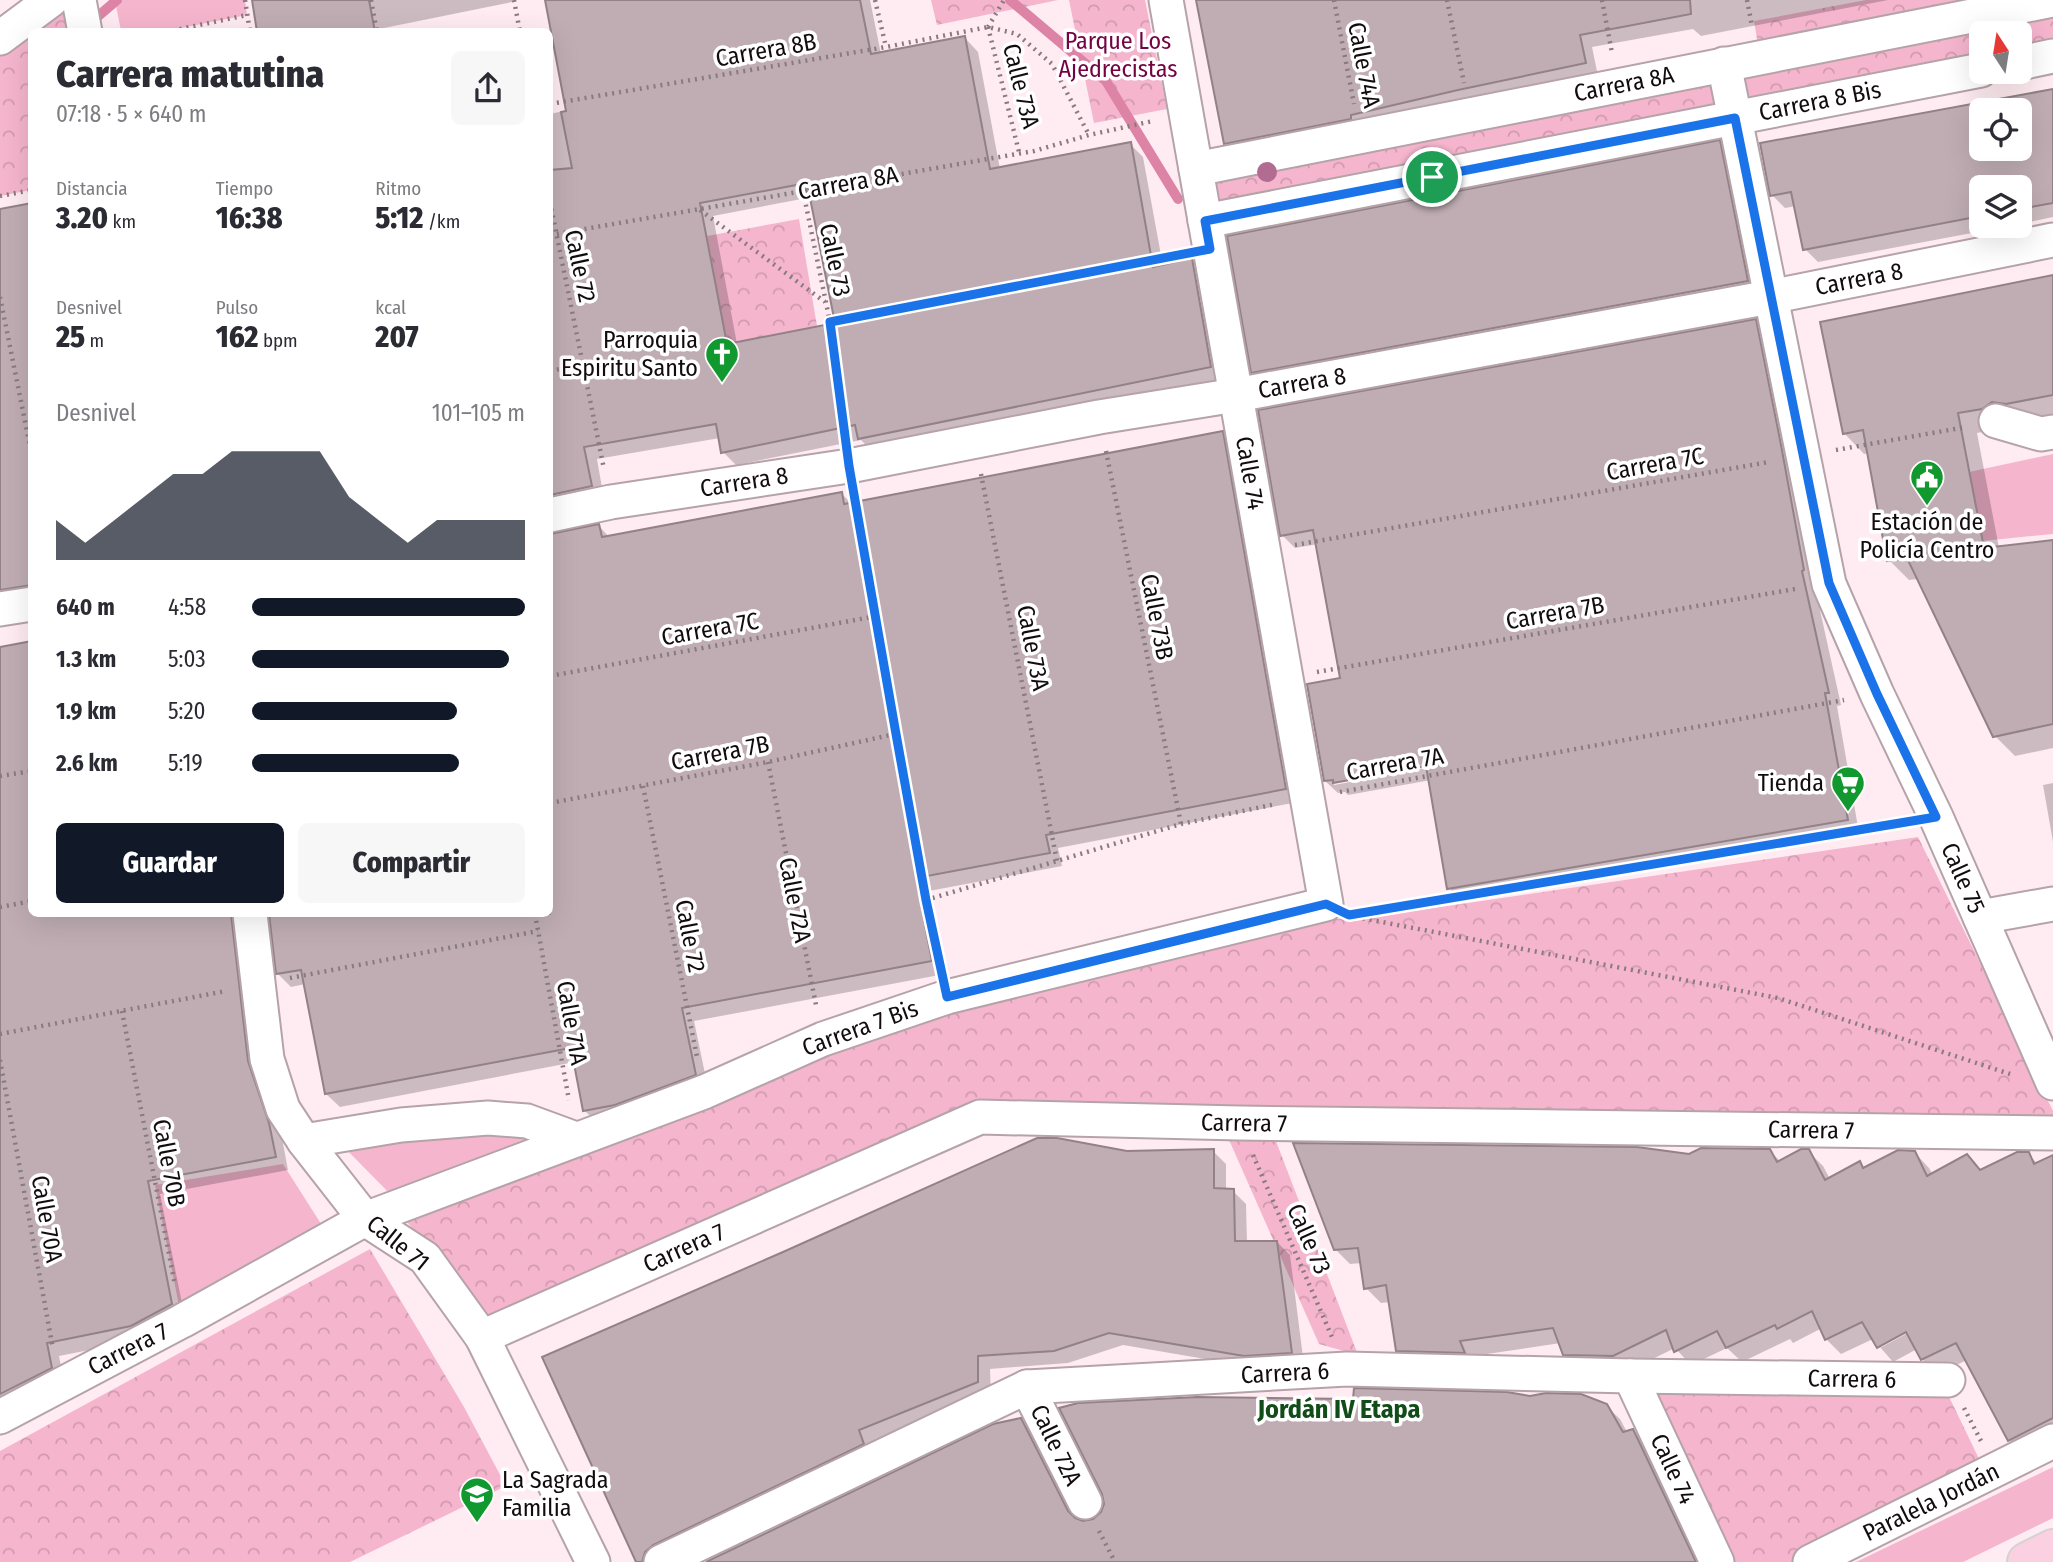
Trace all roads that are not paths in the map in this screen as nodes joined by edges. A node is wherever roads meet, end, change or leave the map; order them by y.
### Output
1 (51, 0) edge
2 (79, 0) edge
3 (1166, 0) edge
4 (2053, 0) edge
5 (84, 28) edge
6 (0, 38) edge
7 (2053, 56) edge
8 (2032, 60) edge
9 (1724, 64) junction
10 (1969, 72) edge
11 (1735, 118) junction
12 (1196, 169) junction
13 (1208, 235) junction
14 (2053, 240) edge
15 (1770, 297) junction
16 (1236, 395) junction
17 (1996, 421) road end
18 (2053, 432) edge
19 (553, 514) edge
20 (28, 605) edge
21 (0, 609) edge
22 (2053, 904) edge
23 (1337, 910) joint
24 (250, 917) edge
25 (1980, 917) junction
26 (2053, 1083) edge
27 (2053, 1133) edge
28 (576, 1139) junction
29 (304, 1140) junction
30 (365, 1219) junction
31 (482, 1337) junction
32 (1630, 1376) junction
33 (1948, 1380) road end
34 (1027, 1387) junction
35 (0, 1417) edge
36 (2053, 1441) edge
37 (1084, 1503) dead end
38 (2053, 1549) edge
39 (593, 1562) edge
40 (661, 1562) edge
41 (1717, 1562) edge
42 (1810, 1562) edge
43 (2026, 1562) edge

1 - 6 street
2 - 5 street
3 - 12 street, Calle 74
4 - 9 street, Carrera 8A
7 - 8 street
9 - 11 street, Calle 75
9 - 12 street, Carrera 8A
10 - 11 street, Carrera 8 Bis
11 - 13 street, Carrera 8 Bis
11 - 15 street, Calle 75
12 - 13 street, Calle 74
13 - 16 street, Calle 74
14 - 15 street, Carrera 8
15 - 16 street, Carrera 8
15 - 25 street, Calle 75
16 - 19 street, Carrera 8
16 - 23 street, Calle 74
17 - 18 street
20 - 21 street
22 - 25 street
23 - 28 street, Carrera 7 Bis
24 - 29 street, Calle 71
25 - 26 street, Calle 75
27 - 31 street, Carrera 7
28 - 29 street
28 - 30 street, Carrera 7 Bis
29 - 30 street, Calle 71
30 - 31 street, Calle 71
30 - 35 street, Carrera 7
31 - 39 street, Calle 71
32 - 33 street, Carrera 6
32 - 34 street, Carrera 6
32 - 41 street, Calle 74
34 - 37 street, Calle 72A
34 - 40 street, Carrera 6
36 - 42 street, Paralela Jordán
38 - 43 main road

